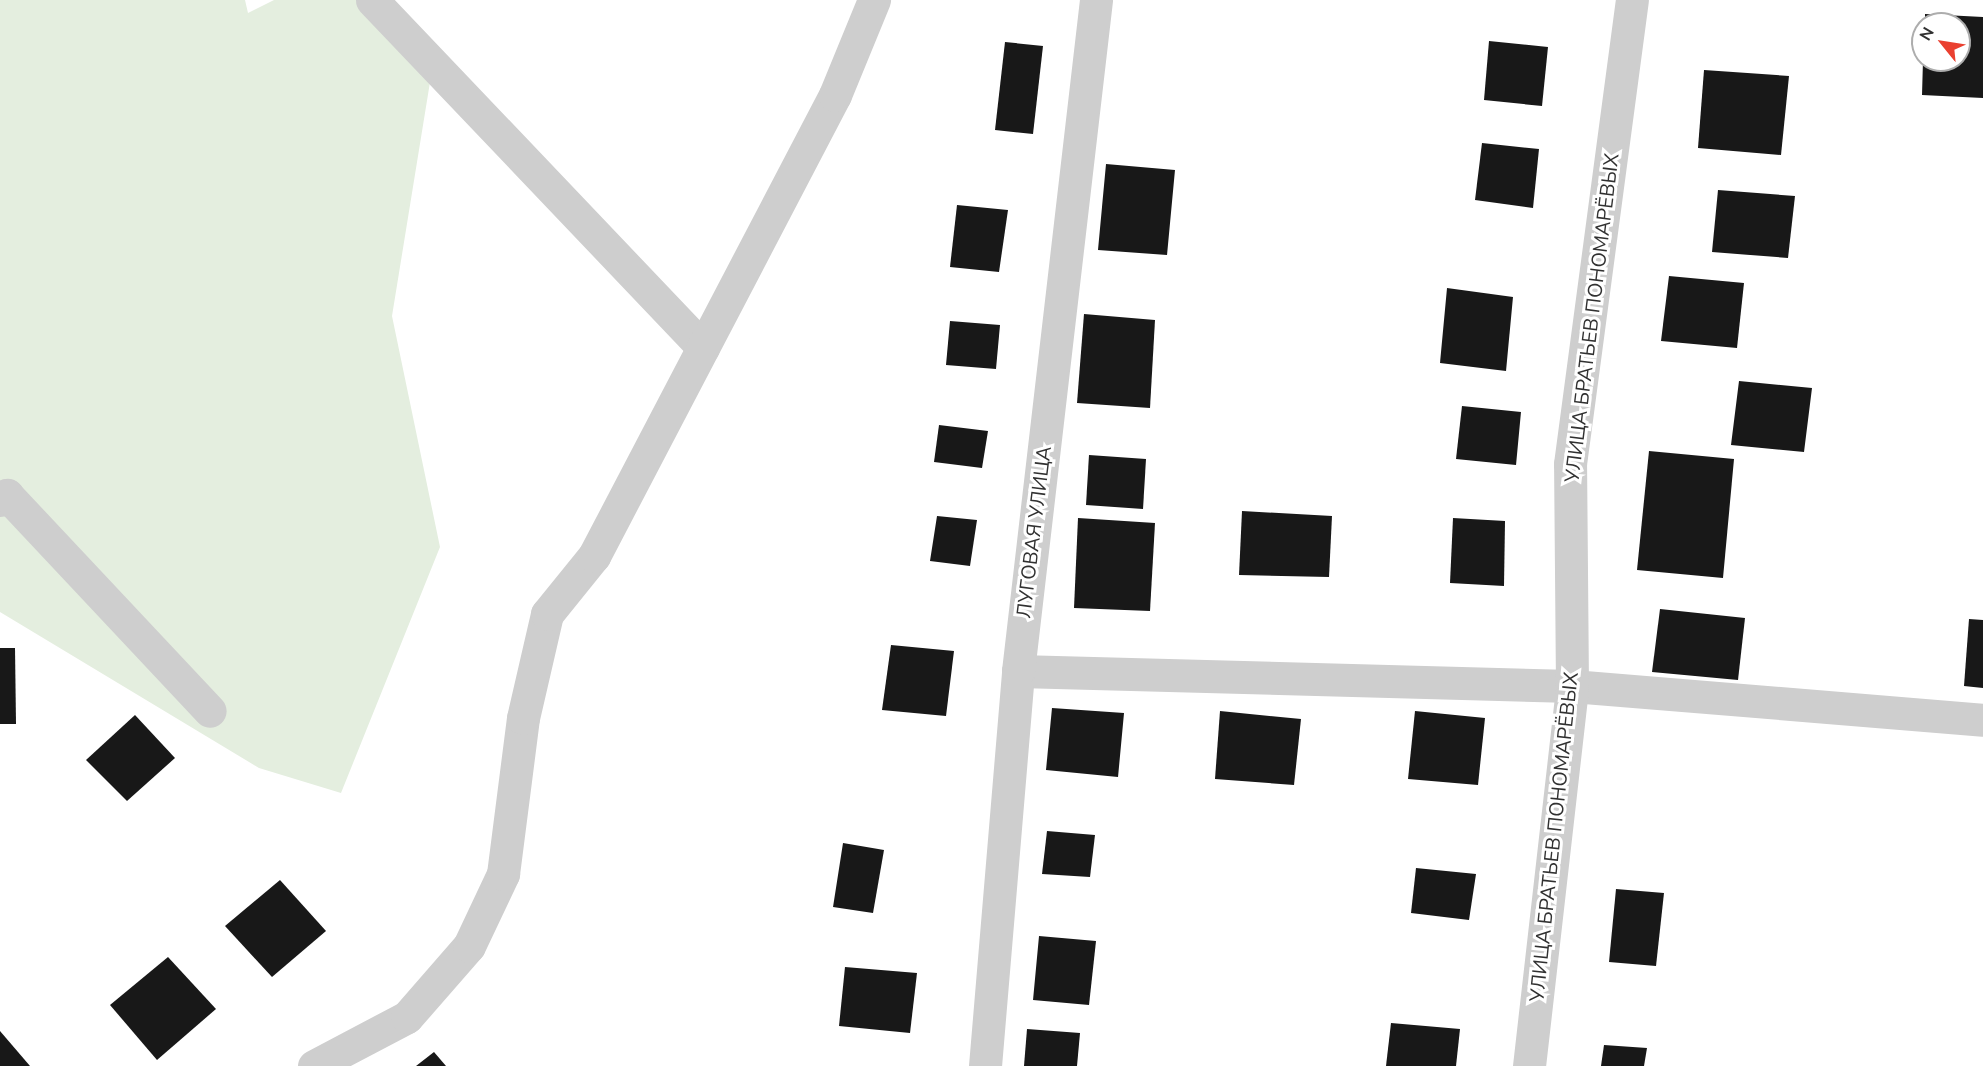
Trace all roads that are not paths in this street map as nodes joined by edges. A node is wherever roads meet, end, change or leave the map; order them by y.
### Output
1 (372, 0) edge
2 (874, 0) edge
3 (1096, 0) edge
4 (1632, 0) edge
5 (703, 347) junction
6 (0, 500) edge
7 (1018, 671) junction
8 (1572, 686) junction
9 (210, 711) dead end
10 (1983, 720) edge
11 (314, 1066) edge
12 (985, 1066) edge
13 (1529, 1066) edge

1 - 5 street
2 - 5 street
3 - 7 street, ЛУГОВАЯ УЛИЦА
4 - 8 street, УЛИЦА БРАТЬЕВ ПОНОМАРЁВЫХ
5 - 11 street
6 - 9 street
7 - 8 street
7 - 12 street, ЛУГОВАЯ УЛИЦА
8 - 10 street
8 - 13 street, УЛИЦА БРАТЬЕВ ПОНОМАРЁВЫХ

